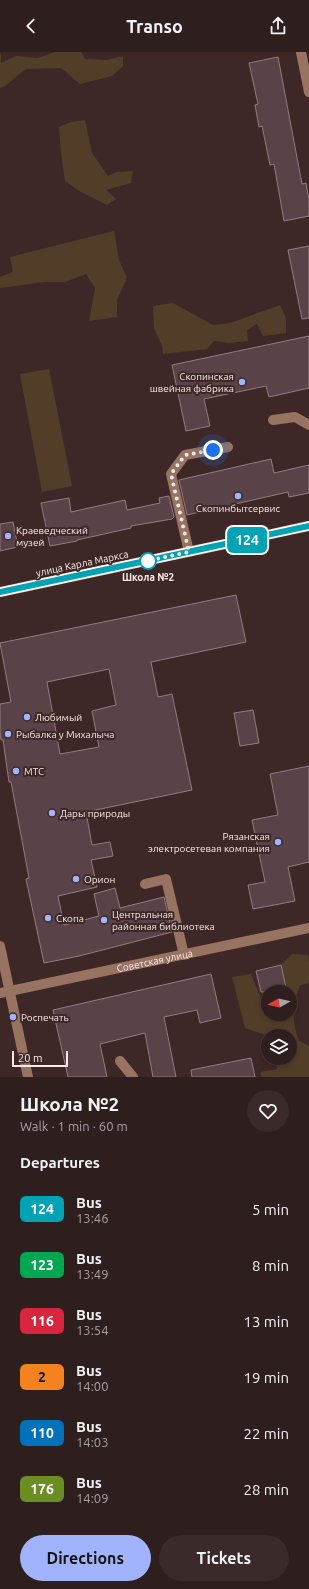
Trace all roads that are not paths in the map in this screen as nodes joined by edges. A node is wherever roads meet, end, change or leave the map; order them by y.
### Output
1 (301, 52) edge
2 (309, 92) edge
3 (273, 420) dead end
4 (309, 425) edge
5 (228, 447) dead end
6 (309, 526) edge
7 (189, 552) junction
8 (0, 592) edge
9 (145, 884) dead end
10 (309, 928) edge
11 (0, 946) edge
12 (184, 954) junction
13 (5, 992) edge
14 (120, 1061) dead end
15 (28, 1077) edge
16 (134, 1077) edge

1 - 2 street
3 - 4 street
5 - 7 street
6 - 7 main road, улица Карла Маркса
7 - 8 main road, улица Карла Маркса
9 - 12 street
10 - 12 street, Советская улица
11 - 13 street
12 - 13 street, Советская улица
13 - 15 street
14 - 16 street

